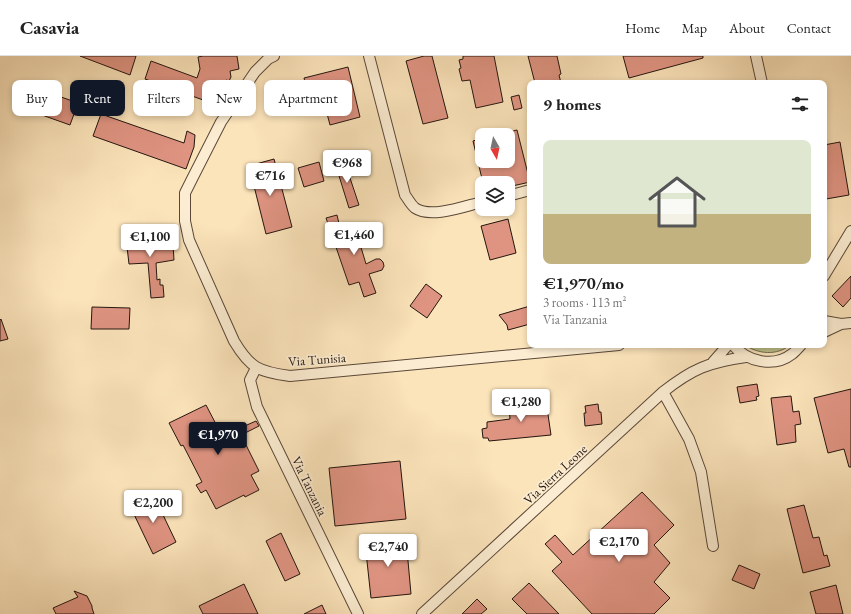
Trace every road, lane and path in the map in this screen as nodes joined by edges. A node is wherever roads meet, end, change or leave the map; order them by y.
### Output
1 (274, 56) edge
2 (369, 56) edge
3 (756, 56) edge
4 (761, 80) edge
5 (527, 191) edge
6 (515, 194) edge
7 (475, 204) edge
8 (851, 231) edge
9 (827, 271) edge
10 (827, 321) edge
11 (846, 323) edge
12 (827, 331) edge
13 (587, 348) edge
14 (725, 348) edge
15 (736, 348) edge
16 (798, 348) edge
17 (746, 357) junction
18 (713, 362) junction
19 (256, 368) junction
20 (663, 392) junction
21 (712, 546) dead end
22 (358, 614) edge
23 (422, 614) edge

1 - 19 street, Via Tunisia
2 - 7 street
3 - 4 street
5 - 6 street
8 - 9 street
10 - 11 street
11 - 12 street
13 - 19 street, Via Tunisia
14 - 18 street, Via Sierra Leone
15 - 17 street
16 - 17 street
17 - 18 street, Via Sierra Leone
18 - 20 street, Via Sierra Leone
19 - 22 street, Via Tanzania
20 - 21 street
20 - 23 street, Via Sierra Leone

